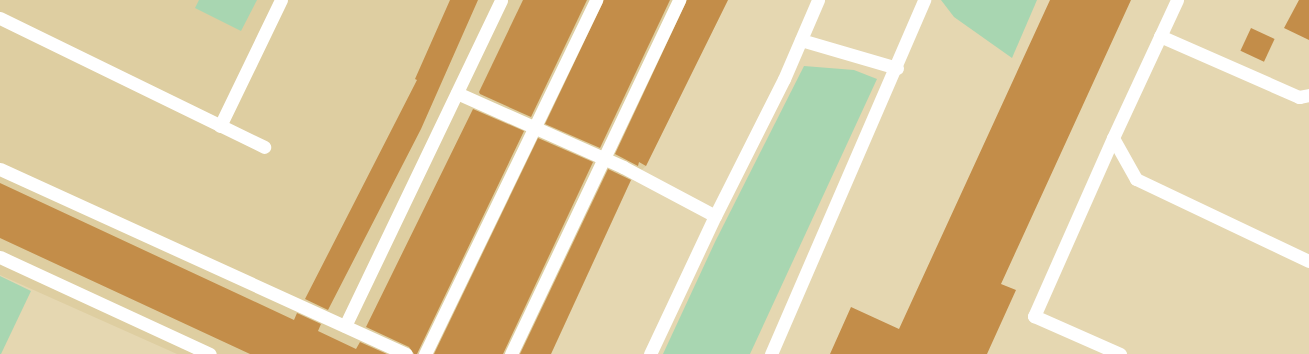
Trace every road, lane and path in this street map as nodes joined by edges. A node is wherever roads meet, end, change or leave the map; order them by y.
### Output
1 (281, 0) edge
2 (501, 0) edge
3 (596, 0) edge
4 (679, 0) edge
5 (818, 0) edge
6 (924, 0) edge
7 (1177, 0) edge
8 (0, 18) edge
9 (1160, 36) junction
10 (801, 40) junction
11 (897, 68) junction
12 (457, 93) junction
13 (1309, 95) edge
14 (220, 126) junction
15 (533, 126) junction
16 (1112, 138) junction
17 (264, 147) dead end
18 (603, 158) junction
19 (0, 168) edge
20 (715, 216) junction
21 (0, 257) edge
22 (1309, 261) edge
23 (345, 326) junction
24 (210, 354) edge
25 (406, 354) edge
26 (425, 354) edge
27 (511, 354) edge
28 (650, 354) edge
29 (771, 354) edge
30 (1120, 354) edge

1 - 14 lane
2 - 12 lane
3 - 15 lane
4 - 18 lane
5 - 10 lane
6 - 11 lane
7 - 9 lane
8 - 14 lane
9 - 13 lane
9 - 16 lane
10 - 11 lane
10 - 20 lane
11 - 29 lane
12 - 15 lane
12 - 23 lane
14 - 17 lane
15 - 18 lane
15 - 26 lane
16 - 22 lane
16 - 30 lane
18 - 20 lane
18 - 27 lane
19 - 23 lane
20 - 28 lane
21 - 24 lane
23 - 25 lane

